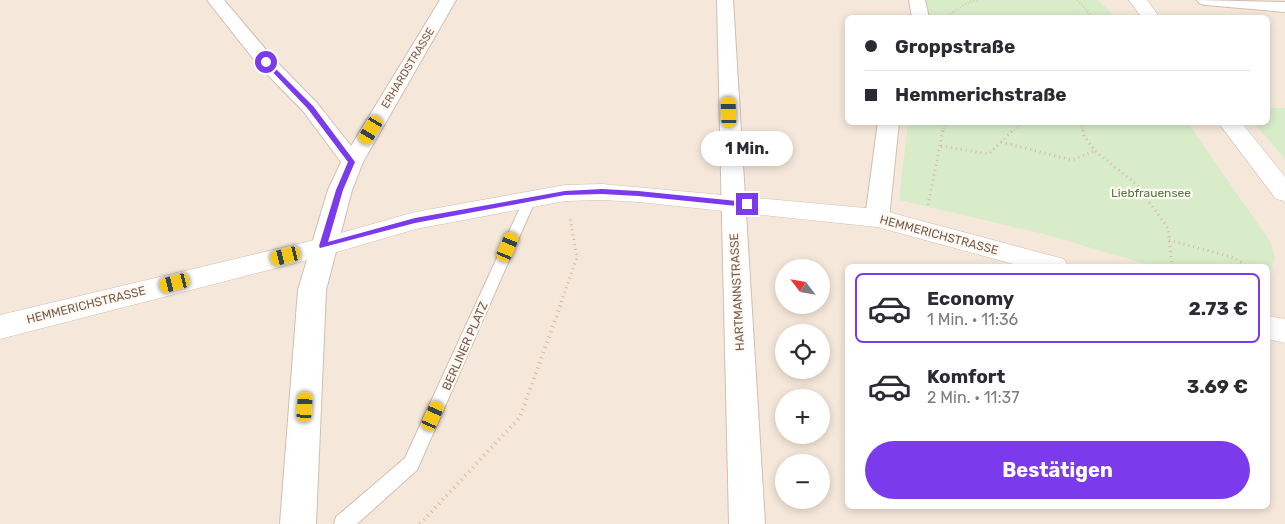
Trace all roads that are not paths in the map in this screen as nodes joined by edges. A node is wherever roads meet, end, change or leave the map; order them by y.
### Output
1 (215, 0) edge
2 (448, 0) edge
3 (725, 0) edge
4 (916, 0) edge
5 (1138, 0) edge
6 (1205, 0) edge
7 (1285, 7) edge
8 (920, 15) edge
9 (1148, 15) edge
10 (889, 125) edge
11 (1232, 125) edge
12 (352, 162) junction
13 (1282, 185) edge
14 (530, 199) junction
15 (732, 203) junction
16 (877, 218) junction
17 (323, 246) junction
18 (1047, 264) edge
19 (0, 326) edge
20 (1270, 328) edge
21 (1285, 331) edge
22 (298, 524) edge
23 (343, 524) edge
24 (747, 524) edge

1 - 12 street
2 - 12 street, ERHARDSTRASSE
3 - 15 street, HARTMANNSTRASSE
4 - 8 street
5 - 9 street
6 - 7 street
10 - 16 street
11 - 13 street
12 - 17 street, ERHARDSTRASSE
14 - 15 street, HEMMERICHSTRASSE
14 - 17 street, HEMMERICHSTRASSE
14 - 23 lane, BERLINER PLATZ
15 - 16 street, HEMMERICHSTRASSE
15 - 24 street, HARTMANNSTRASSE
16 - 18 street, HEMMERICHSTRASSE
17 - 19 street, HEMMERICHSTRASSE
17 - 22 street, ERHARDSTRASSE
20 - 21 street

